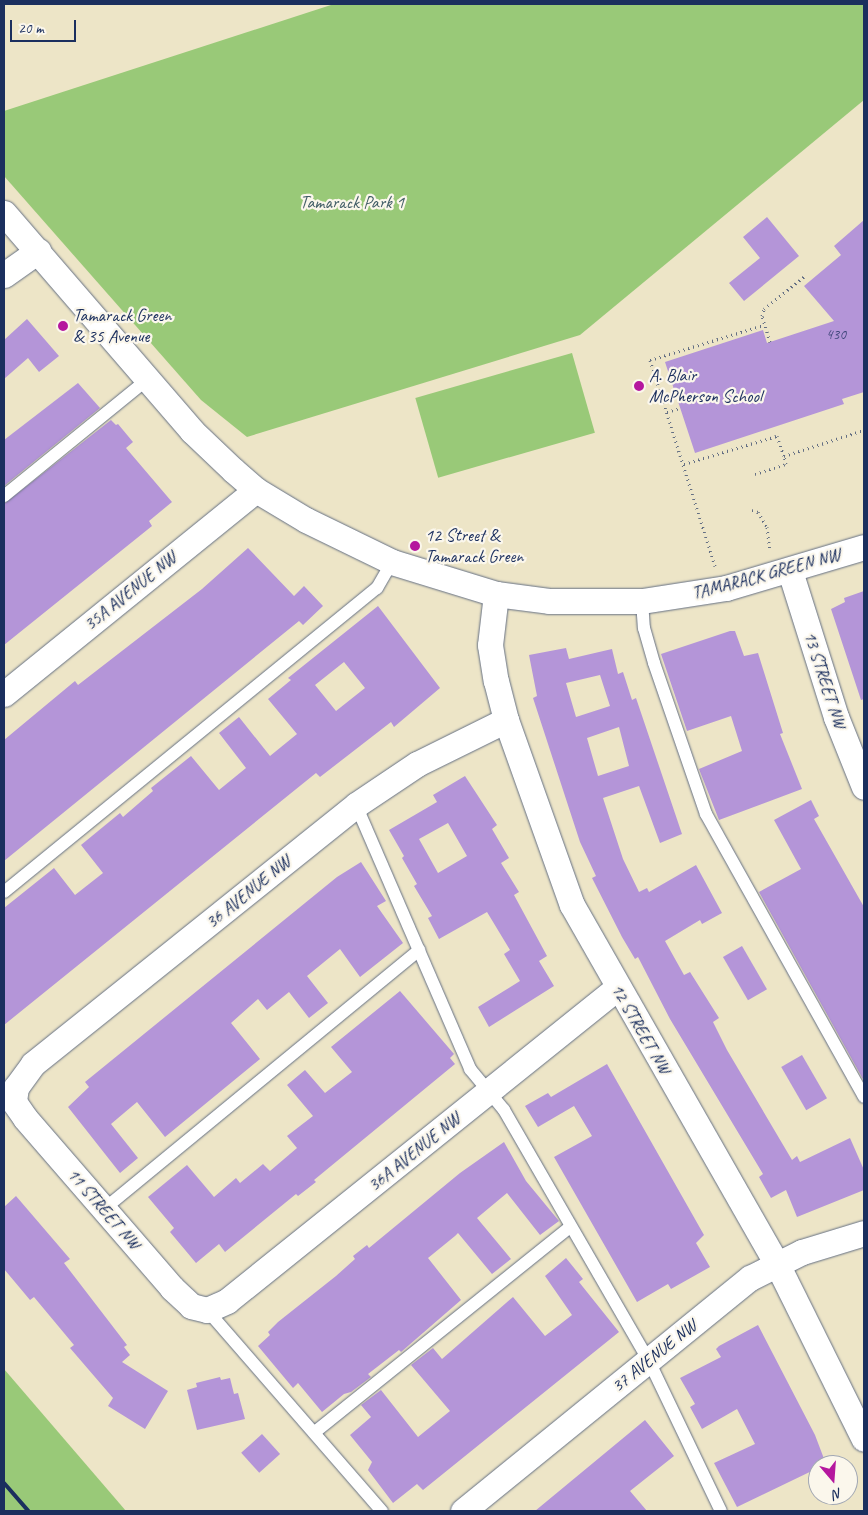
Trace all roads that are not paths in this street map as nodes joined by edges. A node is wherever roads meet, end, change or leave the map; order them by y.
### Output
1 (4, 213) edge
2 (38, 251) junction
3 (4, 275) edge
4 (148, 379) junction
5 (256, 490) junction
6 (4, 496) edge
7 (864, 547) edge
8 (392, 562) junction
9 (790, 571) junction
10 (496, 594) junction
11 (642, 601) junction
12 (4, 694) edge
13 (506, 720) junction
14 (864, 787) edge
15 (356, 806) junction
16 (4, 892) edge
17 (419, 950) junction
18 (617, 988) junction
19 (9, 1088) edge
20 (490, 1092) junction
21 (864, 1097) edge
22 (104, 1209) junction
23 (570, 1227) junction
24 (864, 1233) edge
25 (777, 1264) junction
26 (207, 1310) junction
27 (649, 1361) junction
28 (315, 1432) junction
29 (864, 1439) edge
30 (718, 1510) edge
31 (382, 1511) edge
32 (463, 1511) edge

1 - 2 street, TAMARACK GREEN NW
2 - 3 street
2 - 4 street, TAMARACK GREEN NW
4 - 5 street, TAMARACK GREEN NW
4 - 6 lane
5 - 8 street, TAMARACK GREEN NW
5 - 12 street, 35A AVENUE NW
7 - 9 street, TAMARACK GREEN NW
8 - 10 street, TAMARACK GREEN NW
8 - 16 lane
9 - 11 street, TAMARACK GREEN NW
9 - 14 street, 13 STREET NW
10 - 11 street, TAMARACK GREEN NW
10 - 13 street, 12 STREET NW
11 - 21 lane
13 - 15 street, 36 AVENUE NW
13 - 18 street, 12 STREET NW
15 - 17 lane
15 - 19 street, 36 AVENUE NW
17 - 20 lane
17 - 22 lane
18 - 20 street, 36A AVENUE NW
18 - 25 street, 12 STREET NW
19 - 22 street, 11 STREET NW
20 - 23 lane
20 - 26 street, 36A AVENUE NW
22 - 26 street, 11 STREET NW
23 - 27 lane
23 - 28 lane
24 - 25 street, 37 AVENUE NW
25 - 27 street, 37 AVENUE NW
25 - 29 street, 12 STREET NW
26 - 28 lane
27 - 30 lane
27 - 32 street, 37 AVENUE NW
28 - 31 lane

